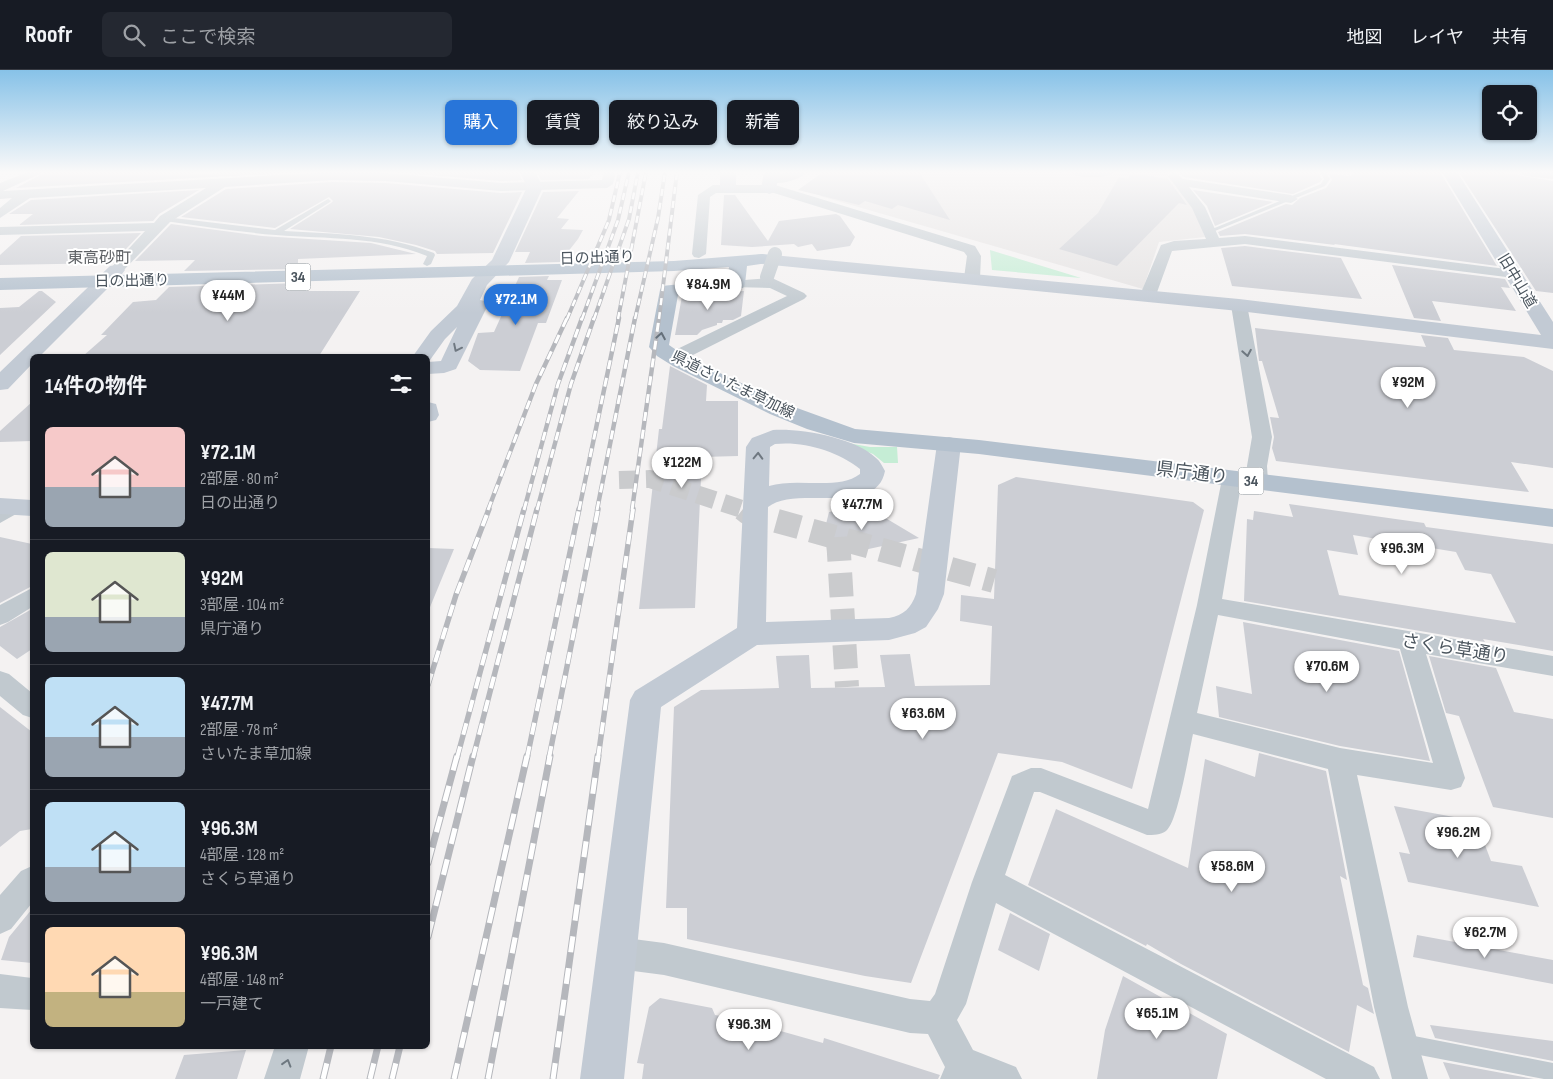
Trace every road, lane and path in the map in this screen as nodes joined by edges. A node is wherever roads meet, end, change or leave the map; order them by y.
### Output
1 (167, 219) edge
2 (299, 219) edge
3 (515, 219) edge
4 (702, 219) edge
5 (884, 219) edge
6 (1204, 219) edge
7 (1249, 219) edge
8 (1480, 219) edge
9 (162, 223) junction
10 (0, 231) edge
11 (276, 233) junction
12 (1212, 237) junction
13 (699, 254) junction
14 (770, 259) junction
15 (739, 262) junction
16 (427, 264) junction
17 (496, 267) junction
18 (1514, 274) junction
19 (110, 276) junction
20 (972, 278) junction
21 (1, 282) edge
22 (736, 284) junction
23 (1148, 296) junction
24 (1239, 305) junction
25 (1553, 338) edge
26 (1553, 342) edge
27 (31, 354) edge
28 (424, 354) edge
29 (30, 355) edge
30 (674, 358) junction
31 (430, 368) edge
32 (0, 384) edge
33 (829, 437) junction
34 (949, 444) junction
35 (1245, 480) junction
36 (0, 490) edge
37 (756, 504) junction
38 (17, 506) edge
39 (1553, 518) edge
40 (30, 597) edge
41 (1209, 605) junction
42 (0, 616) edge
43 (751, 634) junction
44 (1410, 642) junction
45 (1553, 666) edge
46 (0, 681) edge
47 (30, 705) edge
48 (1183, 721) junction
49 (1340, 760) junction
50 (987, 882) junction
51 (30, 883) edge
52 (0, 918) edge
53 (618, 953) junction
54 (0, 991) edge
55 (30, 994) edge
56 (938, 1018) junction
57 (1400, 1042) junction
58 (291, 1049) edge
59 (1553, 1072) edge
60 (961, 1074) edge
61 (282, 1079) edge
62 (602, 1079) edge
63 (1004, 1079) edge
64 (1362, 1079) edge
65 (1410, 1079) edge

1 - 9 street
2 - 11 lane
3 - 17 street
4 - 13 street
5 - 20 street
6 - 12 street
7 - 12 lane
8 - 18 street, 旧中山道
9 - 10 street
9 - 11 lane
9 - 19 street
11 - 16 lane
12 - 18 street
12 - 23 street
13 - 14 main road, 日の出通り / 34
13 - 17 main road, 日の出通り / 34
14 - 15 main road, 日の出通り / 34
14 - 20 street
15 - 17 main road, 日の出通り / 34
15 - 22 main road
16 - 17 main road, 日の出通り / 34
16 - 19 main road, 日の出通り / 34
17 - 19 main road, 日の出通り / 34
17 - 28 street
17 -> 31 street
18 - 25 street, 旧中山道
19 - 21 main road, 日の出通り / 34
19 - 27 street
20 - 23 street
30 -> 22 main road, 県道さいたま草加線 / 34
22 - 30 street
23 - 24 street
24 - 26 street
24 -> 35 street
29 - 32 street
30 - 33 main road, 県道さいたま草加線 / 34
33 - 34 main road, 34
37 -> 33 street
33 - 37 street
34 - 35 main road, 県庁通り / 34
34 - 43 street
35 - 39 main road, 県庁通り / 34
35 - 41 street
36 - 38 street
37 - 43 street
40 - 42 street
41 - 44 street, さくら草通り
41 - 48 street
43 - 53 street
44 - 45 street, さくら草通り
44 - 49 street
46 - 47 street
48 - 49 street
48 - 50 street
49 - 57 street
50 - 56 street
50 - 64 street
51 - 52 street
53 - 56 street
53 - 62 street
54 - 55 street
56 - 60 street
57 - 59 lane
57 - 65 street
61 -> 58 street
60 - 63 street

